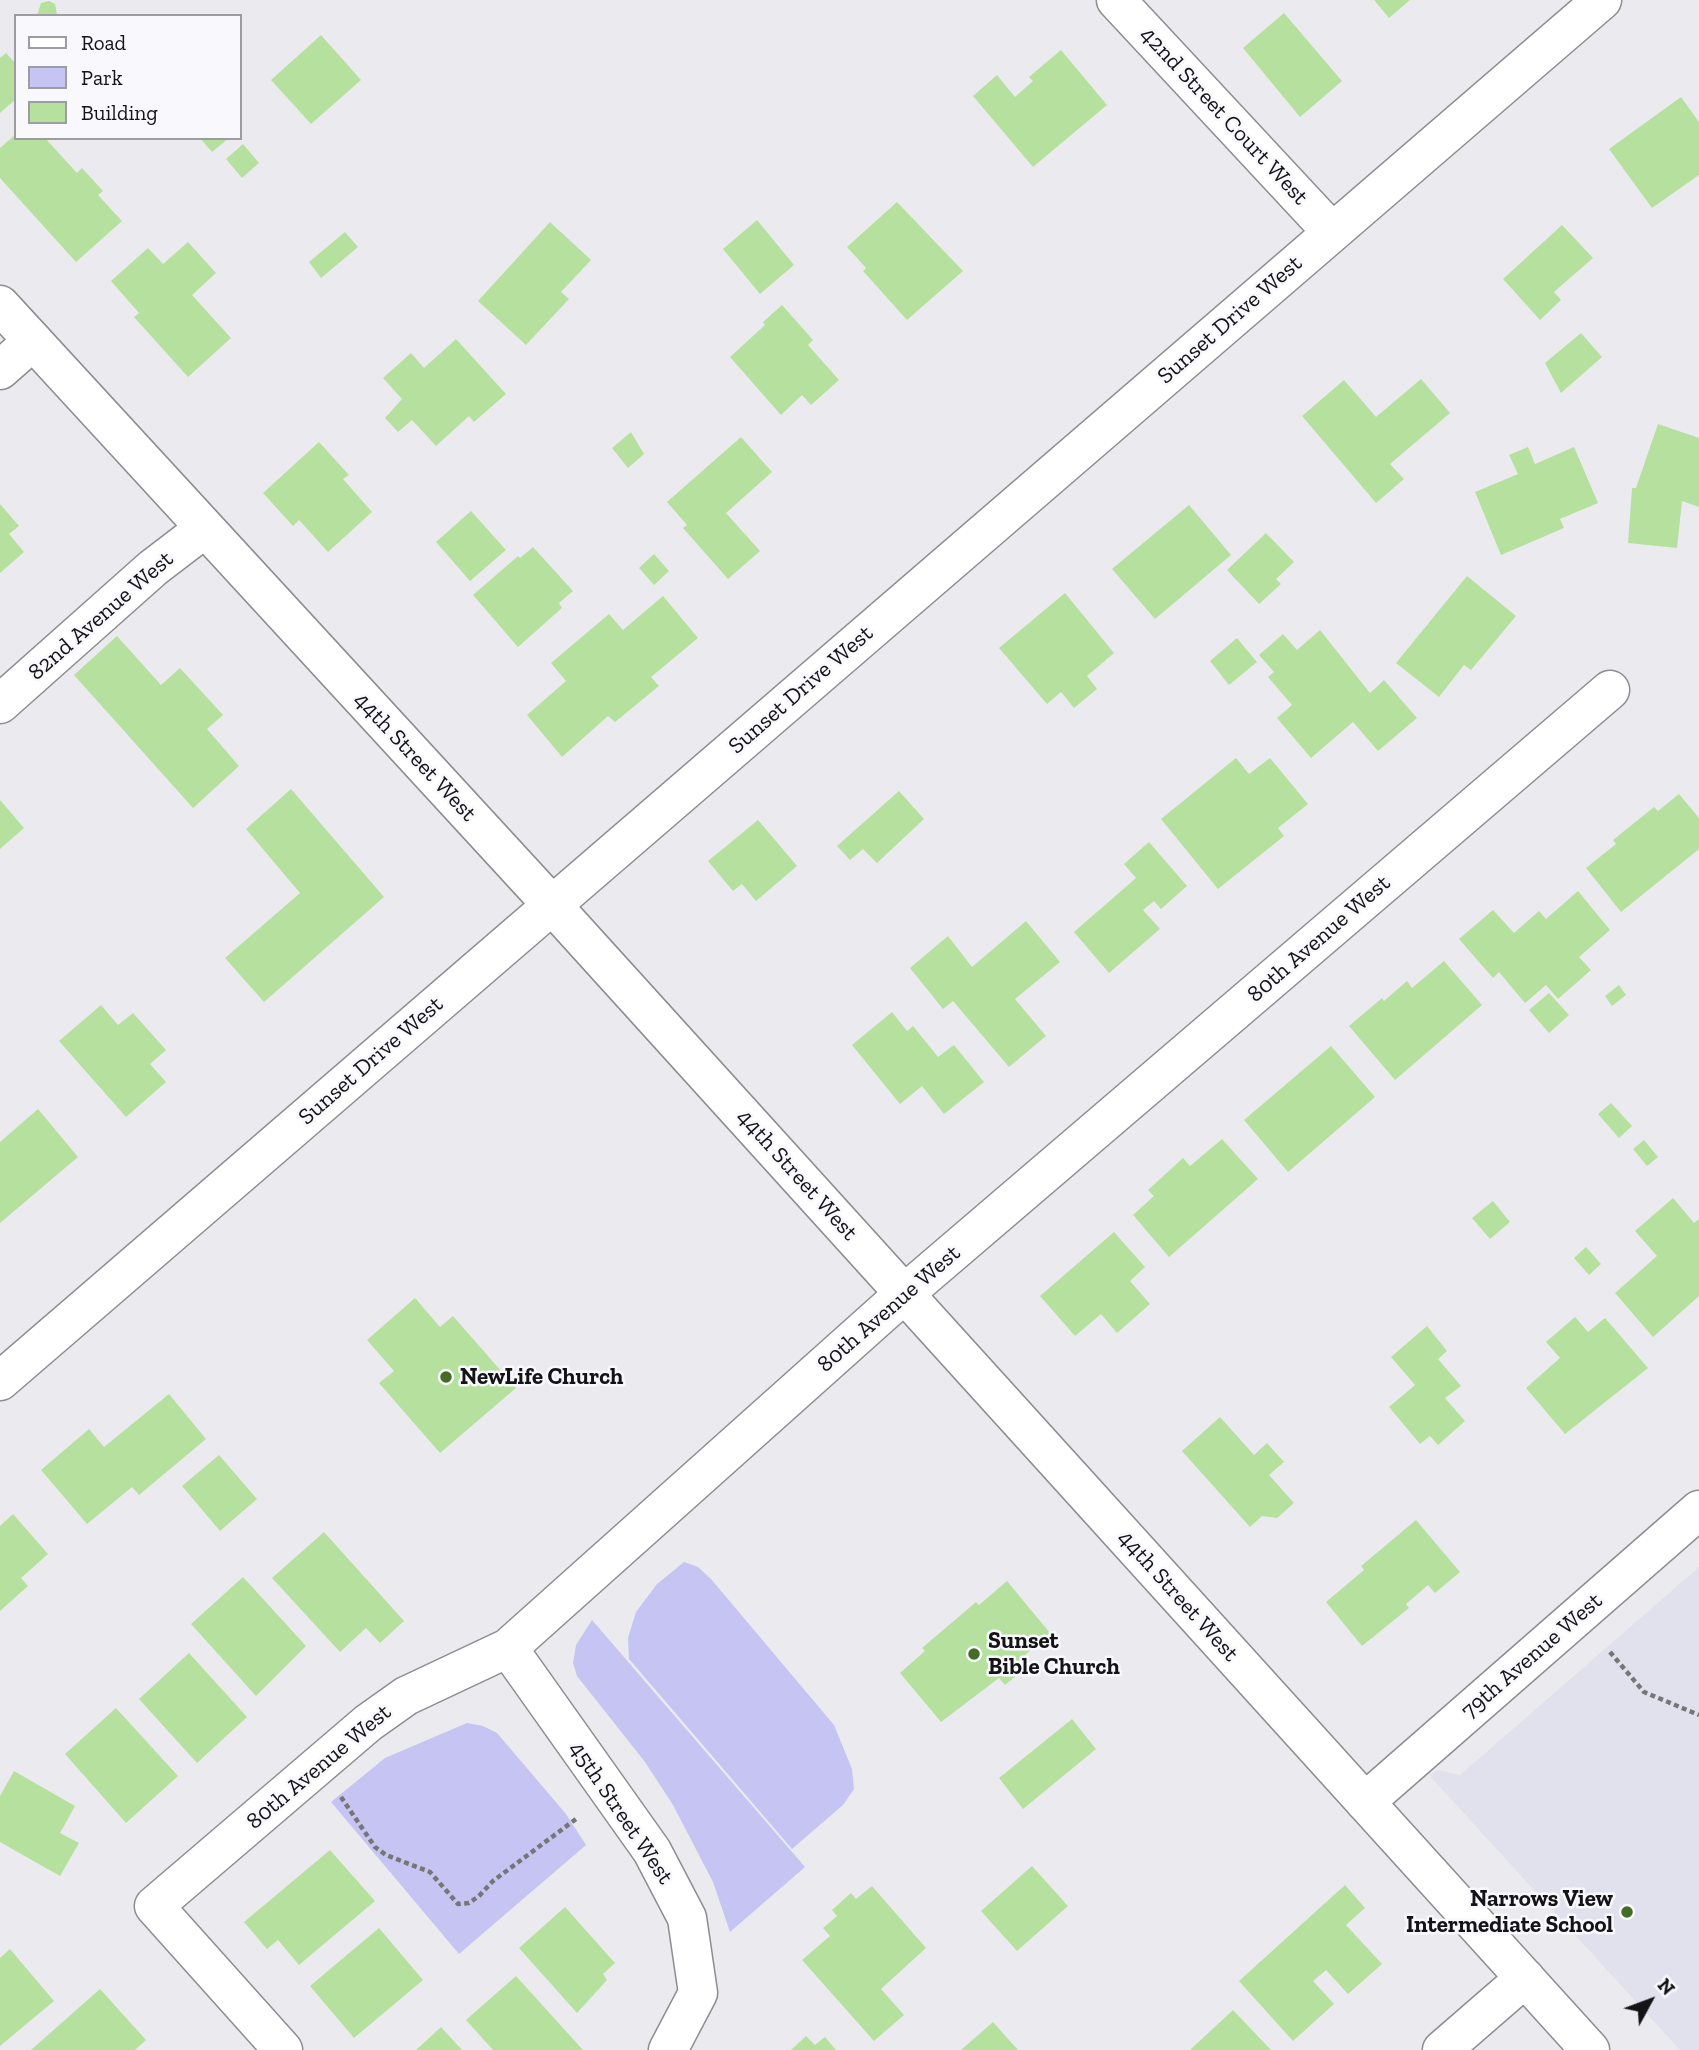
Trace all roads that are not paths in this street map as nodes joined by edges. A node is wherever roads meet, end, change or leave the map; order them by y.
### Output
1 (1116, 0) edge
2 (1602, 0) edge
3 (1332, 232) junction
4 (0, 305) edge
5 (33, 341) junction
6 (0, 370) edge
7 (204, 529) junction
8 (1610, 690) dead end
9 (0, 704) edge
10 (552, 905) junction
11 (904, 1294) junction
12 (0, 1381) edge
13 (1699, 1510) edge
14 (508, 1648) junction
15 (1365, 1802) junction
16 (1525, 1978) junction
17 (283, 2050) edge
18 (668, 2050) edge
19 (1442, 2050) edge
20 (1590, 2050) edge

1 - 3 street, 42nd Street Court West
2 - 3 street, Sunset Drive West
3 - 10 street, Sunset Drive West
4 - 5 street, 44th Street West
5 - 6 street
5 - 7 street, 44th Street West
7 - 9 street, 82nd Avenue West
7 - 10 street, 44th Street West
8 - 11 street, 80th Avenue West
10 - 11 street, 44th Street West
10 - 12 street, Sunset Drive West
11 - 14 street, 80th Avenue West
11 - 15 street, 44th Street West
13 - 15 street, 79th Avenue West
14 - 17 street, 80th Avenue West
14 - 18 street, 45th Street West
15 - 16 street, 44th Street West
16 - 19 street
16 - 20 street, 44th Street West

